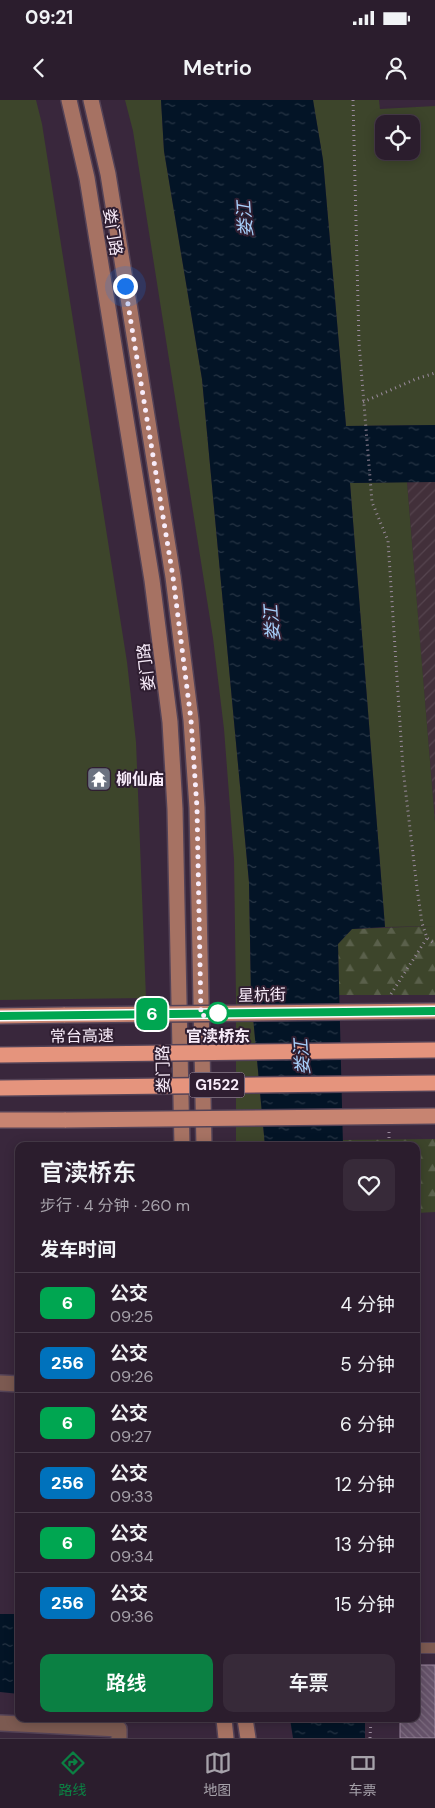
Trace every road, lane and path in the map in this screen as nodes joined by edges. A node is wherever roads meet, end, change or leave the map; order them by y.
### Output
1 (69, 100) edge
2 (91, 100) edge
3 (353, 100) edge
4 (435, 373) edge
5 (363, 402) junction
6 (435, 944) edge
7 (435, 1010) edge
8 (0, 1016) edge
9 (435, 1050) edge
10 (0, 1055) edge
11 (435, 1083) edge
12 (0, 1088) edge
13 (435, 1116) edge
14 (0, 1120) edge
15 (182, 1142) edge
16 (204, 1142) edge
17 (0, 1383) edge
18 (15, 1384) edge
19 (420, 1648) edge
20 (435, 1648) edge
21 (224, 1722) edge
22 (245, 1722) edge
23 (371, 1722) edge
24 (0, 1723) edge
25 (119, 1738) edge
26 (226, 1738) edge
27 (248, 1738) edge
28 (370, 1738) edge

1 - 15 main road, 娄门路
2 - 16 main road, 娄门路
3 - 5 path
4 - 5 path
5 - 6 path
7 - 8 main road, 星杭街, bridge
9 - 10 highway, 常台高速 / G1522, bridge
11 - 12 highway, G1522, bridge
13 - 14 main road, bridge
17 - 18 street
19 - 20 lane
21 - 26 main road
22 - 27 main road
23 - 28 path
24 - 25 street

